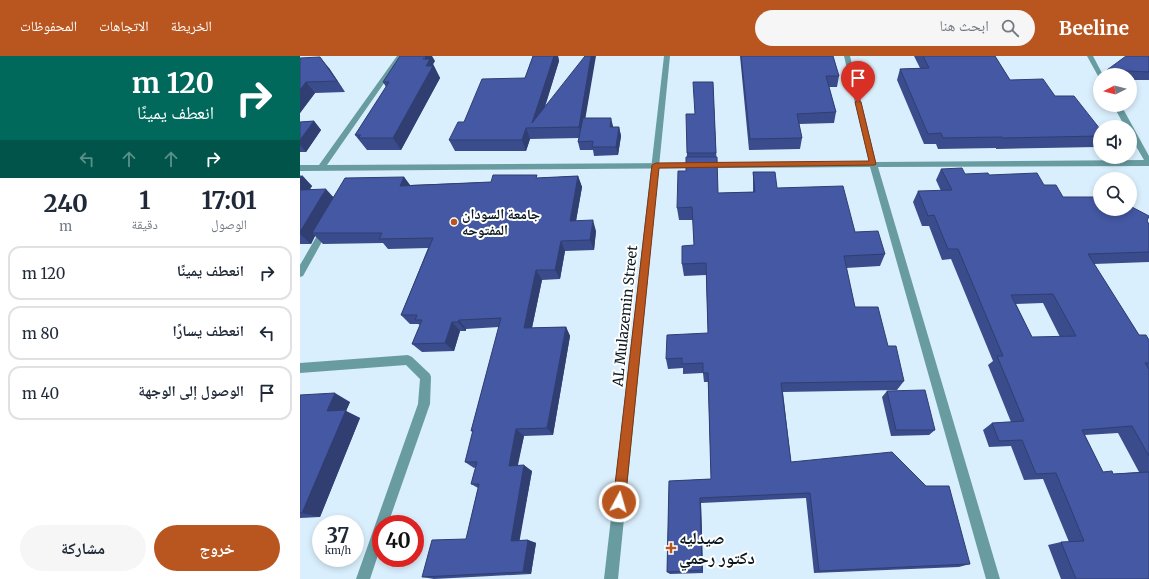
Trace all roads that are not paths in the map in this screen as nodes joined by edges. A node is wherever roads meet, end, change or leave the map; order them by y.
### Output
1 (400, 56) edge
2 (667, 56) edge
3 (847, 56) edge
4 (1090, 56) edge
5 (1096, 68) edge
6 (1137, 141) edge
7 (1149, 163) edge
8 (873, 164) junction
9 (656, 165) junction
10 (300, 168) edge
11 (321, 168) junction
12 (331, 220) edge
13 (300, 273) edge
14 (300, 368) edge
15 (385, 515) edge
16 (372, 552) edge
17 (363, 579) edge
18 (610, 579) edge
19 (992, 579) edge

1 - 11 street
2 - 9 street, AL Mulazemin Street
3 - 8 street
4 - 5 street
6 - 7 street
7 - 8 street
8 - 9 street
8 - 19 street
9 - 11 street
9 - 18 street, AL Mulazemin Street
10 - 11 street
12 - 13 street
14 - 15 street
16 - 17 street

